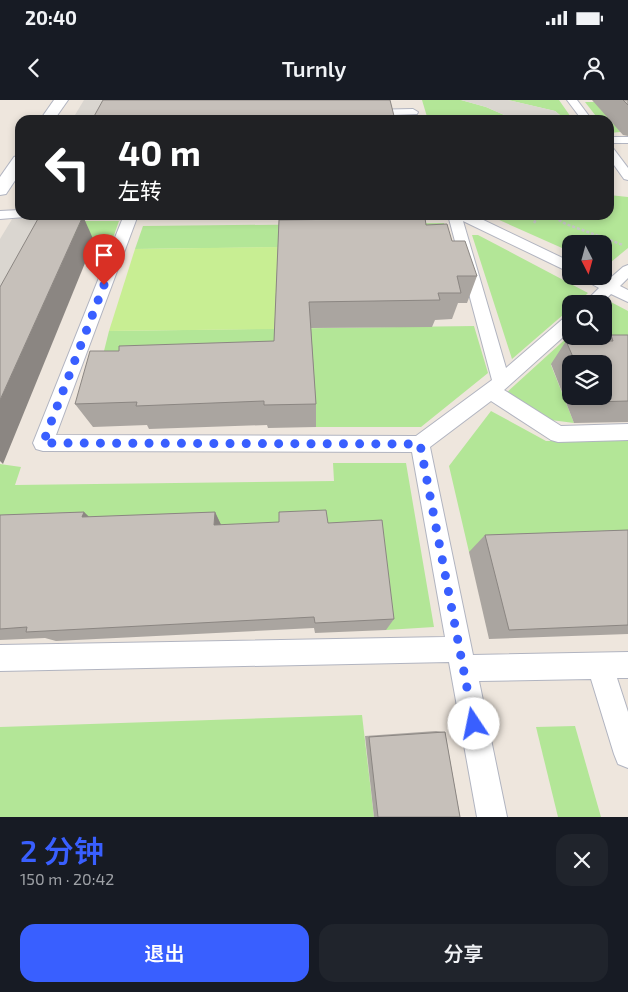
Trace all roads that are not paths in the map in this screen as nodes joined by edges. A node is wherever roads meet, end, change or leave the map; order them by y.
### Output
1 (61, 100) edge
2 (409, 100) edge
3 (572, 100) edge
4 (354, 113) edge
5 (51, 115) edge
6 (394, 115) edge
7 (414, 115) edge
8 (582, 115) edge
9 (614, 140) edge
10 (628, 140) edge
11 (614, 157) edge
12 (15, 168) edge
13 (628, 176) edge
14 (0, 190) edge
15 (15, 214) edge
16 (0, 215) edge
17 (129, 220) edge
18 (456, 220) edge
19 (472, 220) edge
20 (562, 264) edge
21 (628, 270) edge
22 (606, 285) edge
23 (610, 287) junction
24 (601, 295) edge
25 (627, 295) edge
26 (562, 329) edge
27 (496, 387) junction
28 (628, 432) edge
29 (420, 444) junction
30 (0, 658) edge
31 (462, 658) junction
32 (628, 665) edge
33 (600, 666) junction
34 (628, 754) edge
35 (492, 817) edge

1 - 5 street
2 - 7 lane
3 - 8 lane
4 - 6 lane
9 - 10 lane
11 - 13 lane
12 - 14 street
15 - 16 lane
17 - 29 lane
18 - 27 lane
19 - 20 lane
21 - 23 lane
22 - 23 lane
23 - 24 lane
23 - 25 lane
26 - 27 lane
27 - 28 lane
27 - 29 lane
29 - 31 lane
30 - 31 lane
31 - 33 lane
31 - 35 lane
32 - 33 lane
33 - 34 lane

